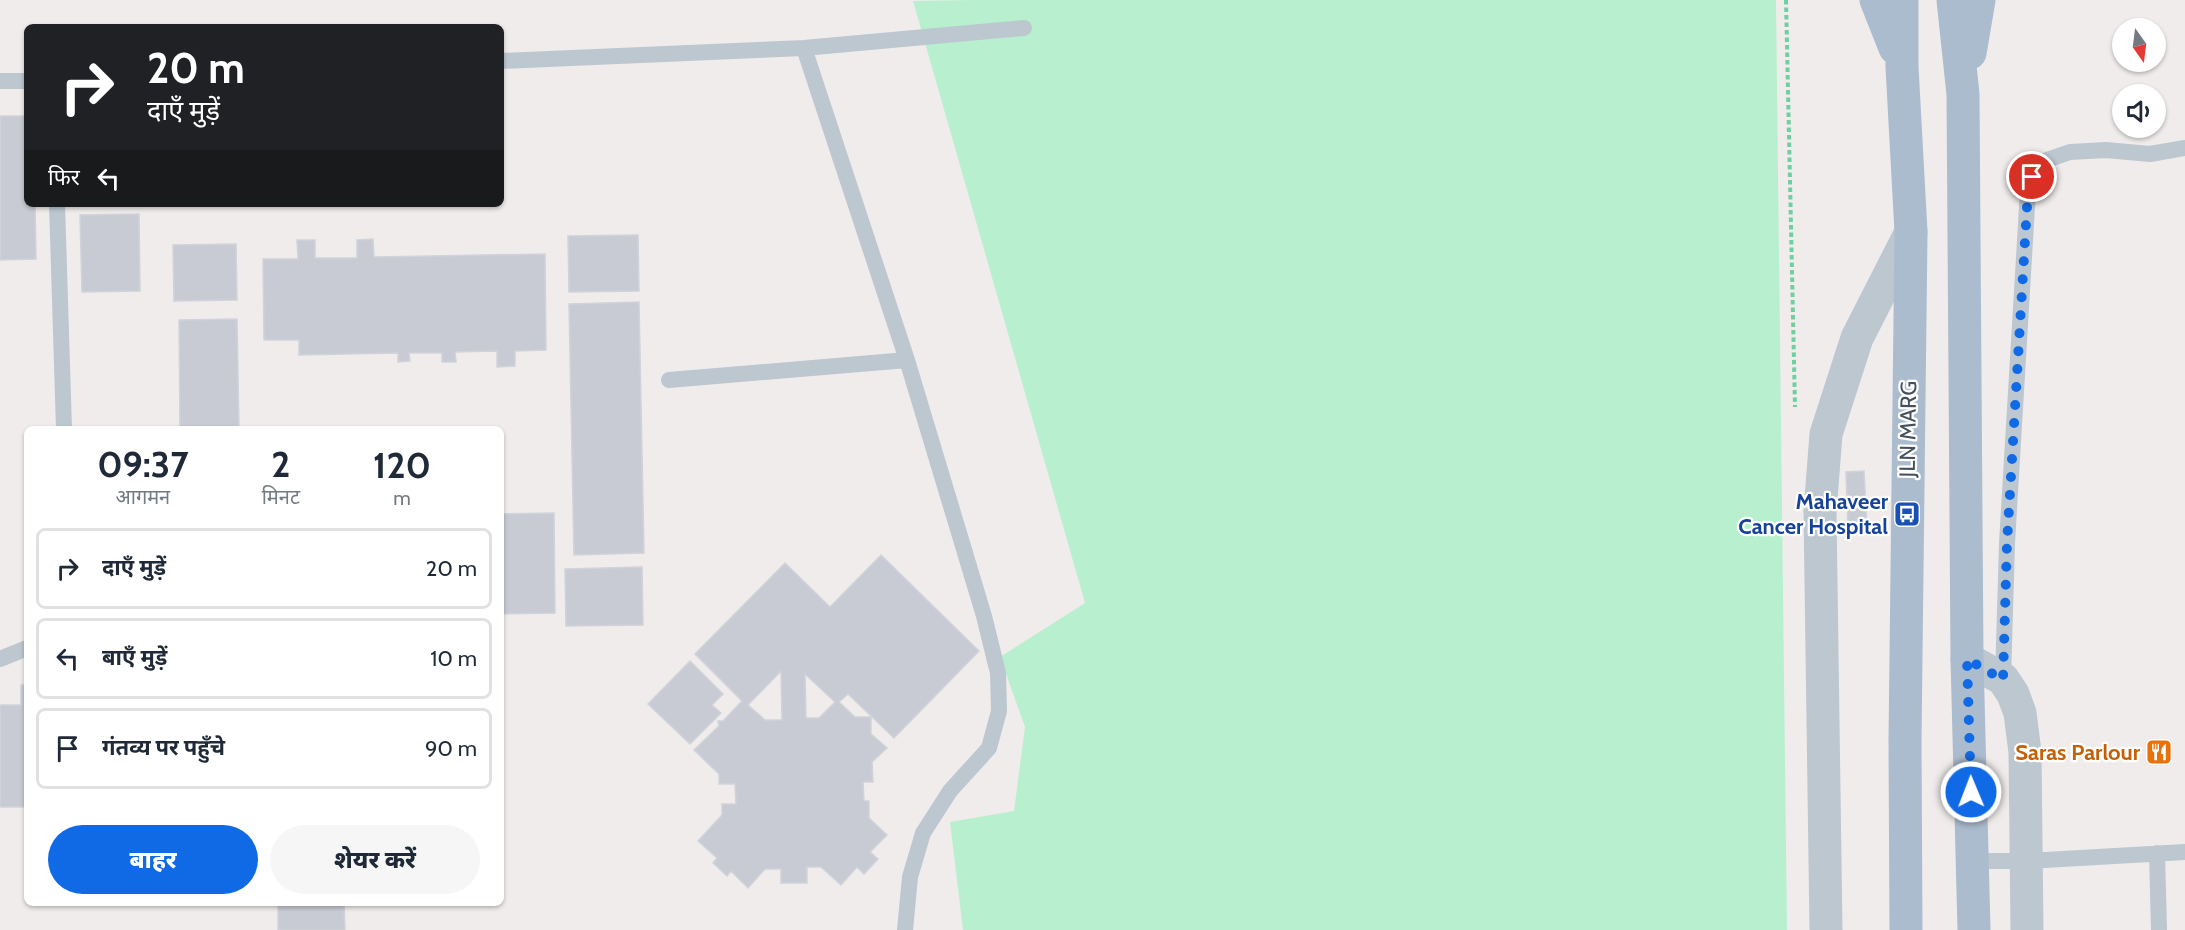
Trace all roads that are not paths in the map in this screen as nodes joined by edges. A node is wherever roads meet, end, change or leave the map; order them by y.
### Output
1 (1876, 0) edge
2 (1902, 0) edge
3 (1953, 0) edge
4 (1979, 0) edge
5 (1024, 28) dead end
6 (804, 48) junction
7 (504, 61) edge
8 (1902, 67) junction
9 (0, 81) edge
10 (24, 81) edge
11 (1963, 94) junction
12 (2185, 148) edge
13 (57, 207) edge
14 (1911, 232) junction
15 (907, 360) junction
16 (669, 380) dead end
17 (64, 426) edge
18 (24, 649) edge
19 (0, 659) edge
20 (1967, 659) junction
21 (2003, 680) junction
22 (2185, 852) edge
23 (2157, 853) junction
24 (1973, 861) junction
25 (2027, 861) junction
26 (905, 930) edge
27 (1826, 930) edge
28 (1906, 930) edge
29 (1974, 930) edge
30 (2027, 930) edge
31 (2159, 930) edge

1 - 8 main road
2 - 8 main road, JLN MARG
3 - 11 main road
4 - 11 main road
5 - 6 lane
6 - 7 lane
6 - 15 lane
8 - 14 main road, JLN MARG
9 - 10 lane
11 - 20 main road
12 - 21 lane
13 - 17 lane
14 - 27 street
14 - 28 main road, JLN MARG
15 - 16 lane
15 - 26 lane
18 - 19 lane
20 - 21 street
20 - 24 main road
21 - 25 street
22 - 23 lane
23 - 25 lane
23 - 31 lane
24 - 25 lane
24 - 29 main road
25 - 30 street

